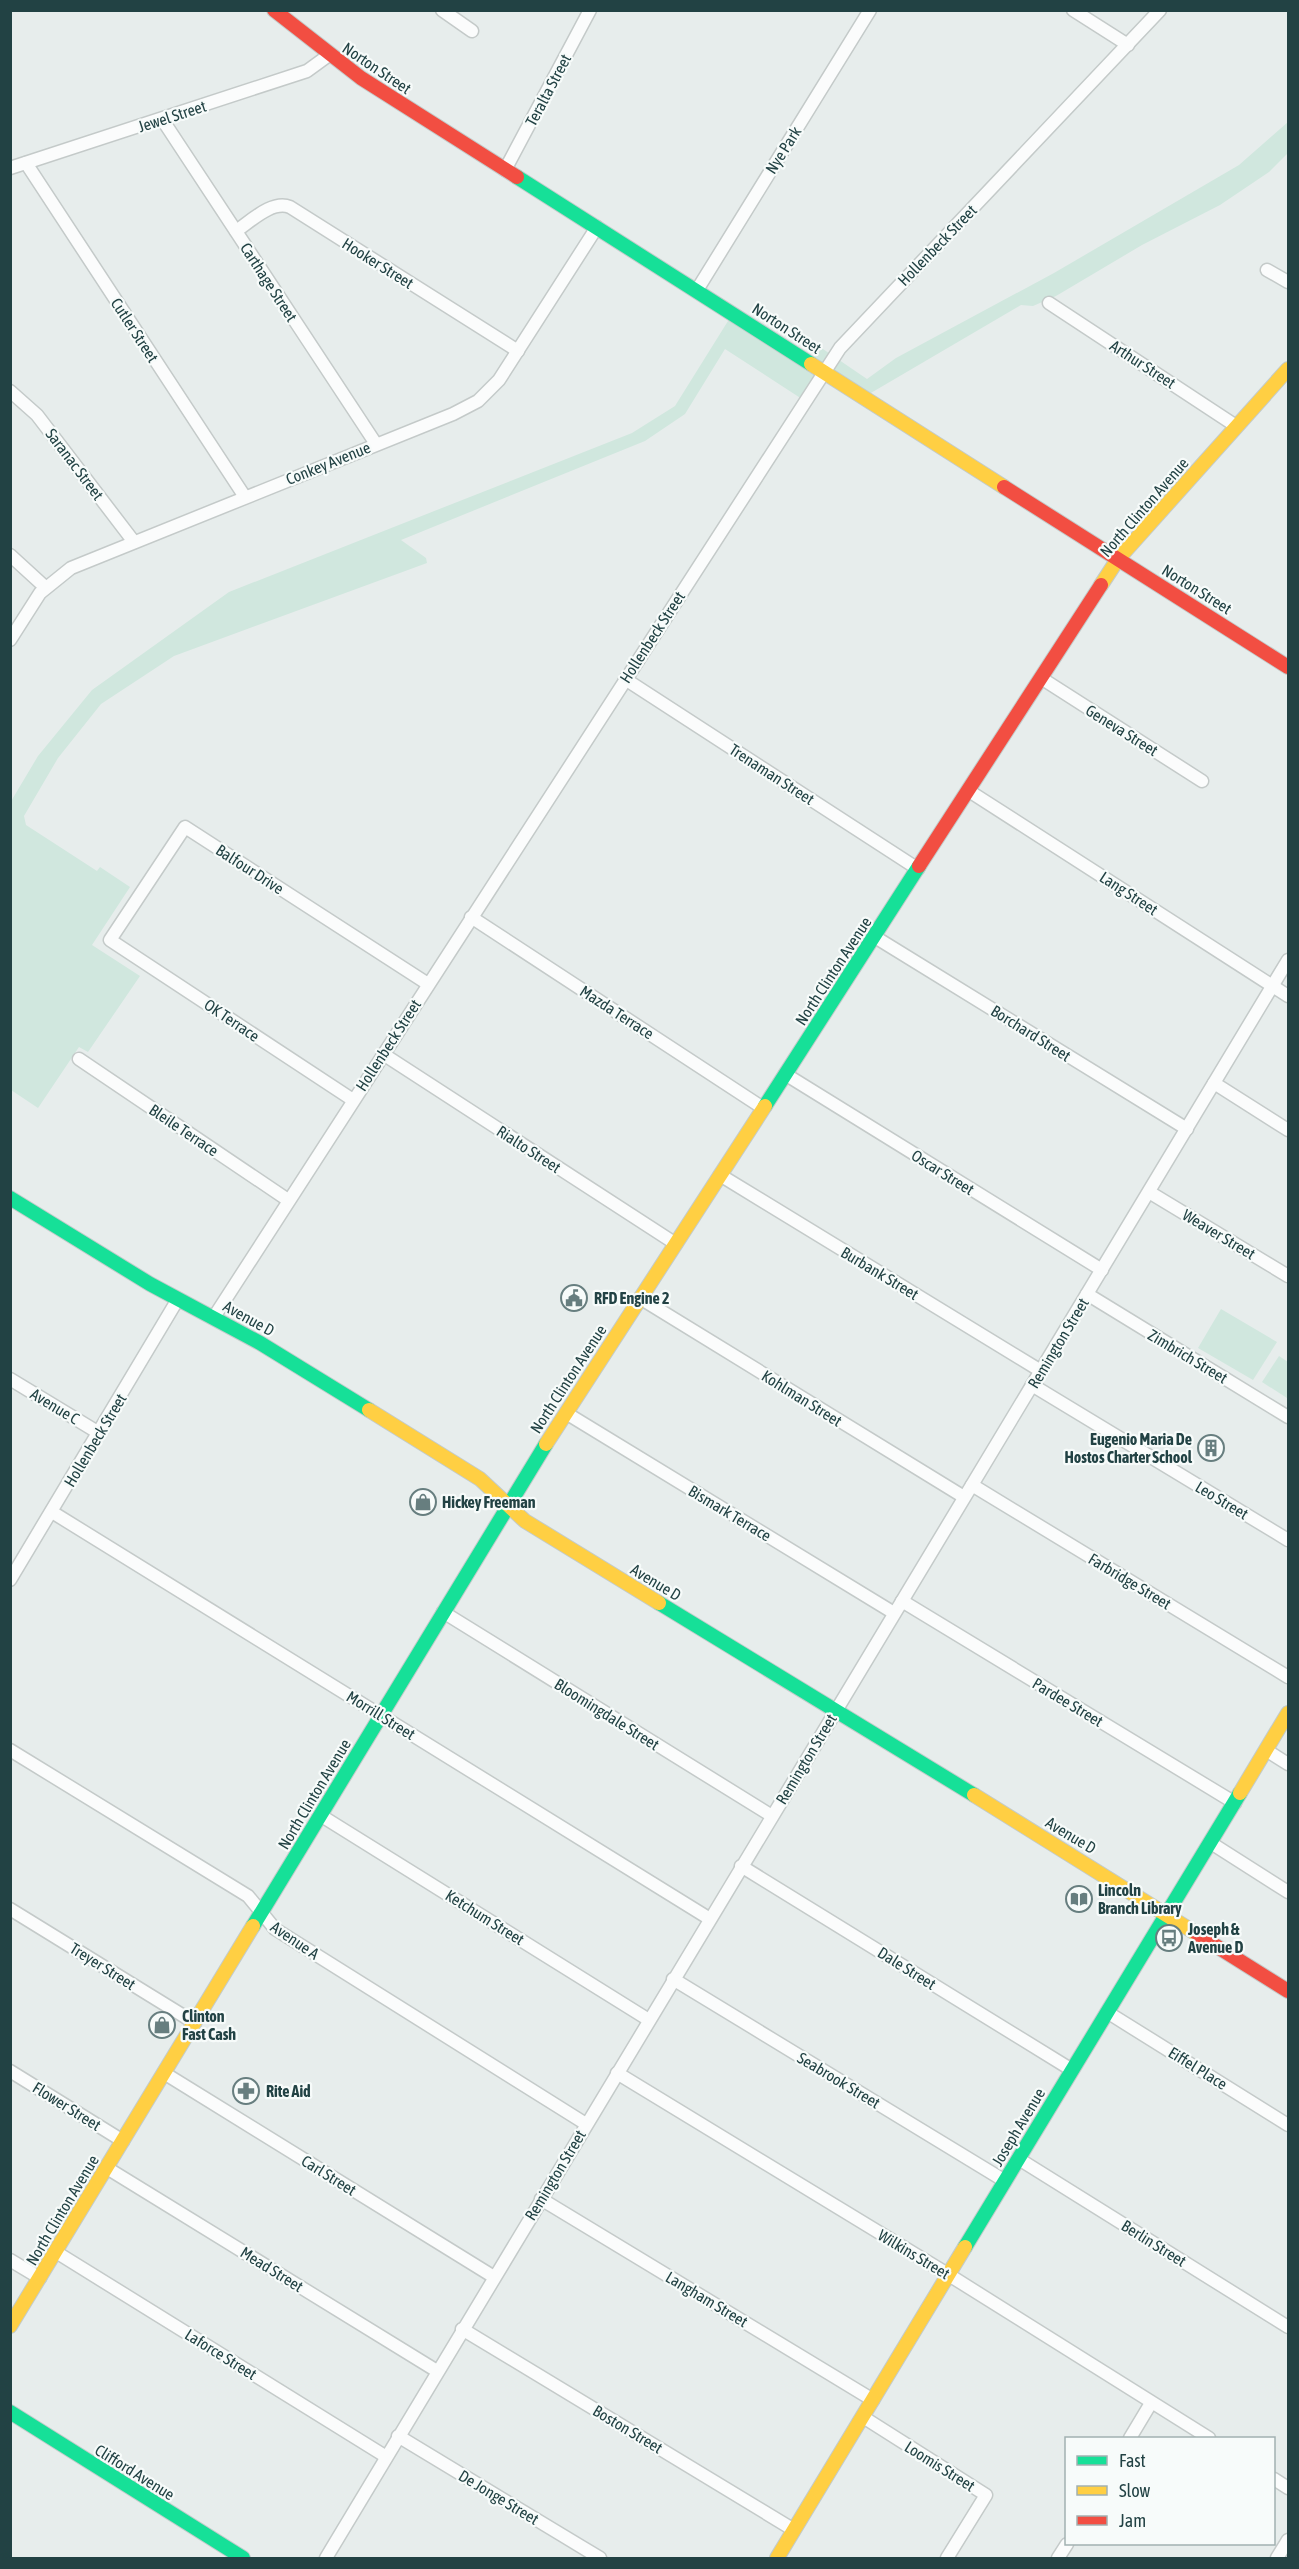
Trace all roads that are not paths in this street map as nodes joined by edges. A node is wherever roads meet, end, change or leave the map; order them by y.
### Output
1 (274, 10) edge
2 (442, 10) edge
3 (590, 10) edge
4 (870, 10) edge
5 (1073, 10) edge
6 (1160, 10) edge
7 (472, 31) dead end
8 (1128, 45) junction
9 (329, 56) junction
10 (162, 119) junction
11 (26, 163) junction
12 (10, 168) edge
13 (505, 170) junction
14 (597, 227) junction
15 (236, 231) junction
16 (1267, 270) dead end
17 (1288, 282) edge
18 (697, 290) junction
19 (1049, 303) dead end
20 (518, 351) junction
21 (1288, 369) edge
22 (824, 372) junction
23 (10, 391) edge
24 (1236, 426) junction
25 (376, 444) junction
26 (245, 496) junction
27 (134, 542) junction
28 (10, 555) edge
29 (1118, 559) junction
30 (45, 587) junction
31 (10, 640) edge
32 (1288, 667) edge
33 (1041, 678) junction
34 (625, 679) junction
35 (1202, 781) dead end
36 (969, 791) junction
37 (918, 870) junction
38 (471, 917) junction
39 (875, 937) junction
40 (110, 940) joint
41 (1288, 960) edge
42 (428, 984) junction
43 (1273, 986) junction
44 (1288, 996) edge
45 (383, 1053) junction
46 (79, 1059) dead end
47 (785, 1074) junction
48 (1214, 1083) junction
49 (353, 1100) junction
50 (764, 1108) junction
51 (1187, 1129) junction
52 (1288, 1130) edge
53 (720, 1175) junction
54 (1149, 1192) junction
55 (10, 1198) edge
56 (288, 1200) junction
57 (675, 1244) junction
58 (1101, 1270) junction
59 (1288, 1276) edge
60 (1087, 1294) junction
61 (640, 1298) junction
62 (178, 1299) junction
63 (214, 1317) junction
64 (1041, 1371) junction
65 (10, 1379) edge
66 (1032, 1385) junction
67 (567, 1413) junction
68 (1288, 1417) edge
69 (99, 1433) junction
70 (972, 1485) junction
71 (964, 1497) junction
72 (508, 1505) junction
73 (52, 1512) junction
74 (1288, 1540) edge
75 (15, 1562) edge
76 (10, 1580) edge
77 (902, 1601) junction
78 (443, 1612) junction
79 (894, 1613) junction
80 (1288, 1677) edge
81 (836, 1710) junction
82 (1288, 1713) edge
83 (381, 1715) junction
84 (10, 1750) edge
85 (1266, 1750) junction
86 (1288, 1764) edge
87 (1235, 1803) junction
88 (320, 1815) junction
89 (772, 1816) junction
90 (1211, 1843) junction
91 (741, 1866) junction
92 (1288, 1892) edge
93 (10, 1909) edge
94 (262, 1912) junction
95 (1167, 1914) junction
96 (710, 1919) junction
97 (673, 1979) junction
98 (1288, 1991) edge
99 (1107, 2012) junction
100 (649, 2020) junction
101 (195, 2023) junction
102 (1072, 2070) junction
103 (10, 2071) edge
104 (164, 2073) junction
105 (617, 2073) junction
106 (586, 2124) junction
107 (1288, 2125) edge
108 (123, 2141) junction
109 (1019, 2159) junction
110 (107, 2168) junction
111 (1005, 2181) junction
112 (541, 2199) junction
113 (56, 2252) junction
114 (10, 2260) edge
115 (949, 2275) junction
116 (494, 2277) junction
117 (40, 2278) junction
118 (10, 2326) edge
119 (1288, 2327) edge
120 (462, 2329) junction
121 (437, 2371) junction
122 (873, 2400) junction
123 (1151, 2403) junction
124 (10, 2412) edge
125 (862, 2417) junction
126 (398, 2436) junction
127 (1131, 2437) edge
128 (1206, 2437) edge
129 (385, 2456) junction
130 (1275, 2480) edge
131 (1288, 2488) edge
132 (794, 2530) junction
133 (1288, 2540) edge
134 (1066, 2545) edge
135 (243, 2559) edge
136 (326, 2559) edge
137 (600, 2559) edge
138 (777, 2559) edge
139 (947, 2559) edge
140 (1058, 2559) edge
141 (1277, 2559) edge

1 - 9 street, Norton Street
2 - 7 street
3 - 13 street, Teralta Street
4 - 18 street, Nye Park
5 - 8 street
6 - 8 street, Hollenbeck Street
8 - 22 street, Hollenbeck Street
9 - 10 street, Jewel Street
9 - 13 street, Norton Street
10 - 11 street, Jewel Street
10 - 15 street, Carthage Street
11 - 12 street, Jewel Street
11 - 26 street, Cutler Street
13 - 14 street, Norton Street
14 - 18 street, Norton Street
14 - 20 street, Conkey Avenue
15 - 20 street, Hooker Street
15 - 25 street, Carthage Street
16 - 17 street
18 - 22 street, Norton Street
19 - 24 street, Arthur Street
20 - 25 street, Conkey Avenue
21 - 24 street, North Clinton Avenue
22 - 29 street, Norton Street
22 - 34 street, Hollenbeck Street
23 - 27 street, Saranac Street
24 - 29 street, North Clinton Avenue
25 - 26 street, Conkey Avenue
26 - 27 street, Conkey Avenue
27 - 30 street, Conkey Avenue
28 - 30 street
29 - 32 street, Norton Street
29 - 33 street, North Clinton Avenue
30 - 31 street, Conkey Avenue
33 - 35 street, Geneva Street
33 - 36 street, North Clinton Avenue
34 - 37 street, Trenaman Street
34 - 38 street, Hollenbeck Street
36 - 37 street, North Clinton Avenue
36 - 43 street, Lang Street
37 - 39 street, North Clinton Avenue
38 - 42 street, Hollenbeck Street
38 - 50 street, Mazda Terrace
39 - 47 street, North Clinton Avenue
39 - 51 street, Borchard Street
40 - 42 street, Balfour Drive
40 - 49 street, OK Terrace
41 - 43 street, Remington Street
42 - 45 street, Hollenbeck Street
43 - 44 street, Lang Street
43 - 48 street, Remington Street
45 - 49 street, Hollenbeck Street
45 - 57 street, Rialto Street
46 - 56 street, Bleile Terrace
47 - 50 street, North Clinton Avenue
47 - 58 street, Oscar Street
48 - 51 street, Remington Street
48 - 52 street
49 - 56 street, Hollenbeck Street
50 - 53 street, North Clinton Avenue
51 - 54 street, Remington Street
53 - 57 street, North Clinton Avenue
53 - 64 street, Burbank Street
54 - 58 street, Remington Street
54 - 59 street, Weaver Street
55 - 62 street, Avenue D
56 - 63 street, Hollenbeck Street
57 - 61 street, North Clinton Avenue
58 - 60 street, Remington Street
60 - 64 street, Remington Street
60 - 68 street, Zimbrich Street
61 - 67 street, North Clinton Avenue
61 - 71 street, Kohlman Street
62 - 63 street, Avenue D
62 - 69 street, Hollenbeck Street
63 - 72 street, Avenue D
64 - 66 street, Remington Street
65 - 69 street, Avenue C
66 - 70 street, Remington Street
66 - 74 street, Leo Street
67 - 72 street, North Clinton Avenue
67 - 79 street, Bismark Terrace
69 - 73 street, Hollenbeck Street
70 - 71 street, Remington Street
70 - 80 street, Farbridge Street
71 - 77 street, Remington Street
72 - 78 street, North Clinton Avenue
72 - 81 street, Avenue D
73 - 75 street, Hollenbeck Street
73 - 83 street, Morrill Street
75 - 76 street, Hollenbeck Street
77 - 79 street, Remington Street
77 - 87 street, Pardee Street
78 - 83 street, North Clinton Avenue
78 - 89 street, Bloomingdale Street
79 - 81 street, Remington Street
81 - 89 street, Remington Street
81 - 95 street, Avenue D
82 - 85 street, Joseph Avenue
83 - 88 street, North Clinton Avenue
83 - 96 street, Morrill Street
84 - 94 street, Avenue A
85 - 86 street
85 - 87 street, Joseph Avenue
87 - 90 street, Joseph Avenue
88 - 94 street, North Clinton Avenue
88 - 100 street, Ketchum Street
89 - 91 street, Remington Street
90 - 92 street
90 - 95 street, Joseph Avenue
91 - 96 street, Remington Street
91 - 102 street, Dale Street
93 - 101 street, Treyer Street
94 - 101 street, North Clinton Avenue
94 - 106 street, Avenue A
95 - 98 street, Avenue D
95 - 99 street, Joseph Avenue
96 - 97 street, Remington Street
97 - 100 street, Remington Street
97 - 111 street, Seabrook Street
99 - 102 street, Joseph Avenue
99 - 107 street, Eiffel Place
100 - 105 street, Remington Street
101 - 104 street, North Clinton Avenue
102 - 109 street, Joseph Avenue
103 - 108 street, Flower Street
104 - 108 street, North Clinton Avenue
104 - 116 street, Carl Street
105 - 106 street, Remington Street
105 - 115 street, Wilkins Street
106 - 112 street, Remington Street
108 - 110 street, North Clinton Avenue
109 - 111 street, Joseph Avenue
109 - 119 street, Berlin Street
110 - 113 street, North Clinton Avenue
110 - 121 street, Mead Street
111 - 115 street, Joseph Avenue
112 - 116 street, Remington Street
112 - 122 street, Langham Street
113 - 117 street, North Clinton Avenue
113 - 129 street, Laforce Street
114 - 117 street
115 - 122 street, Joseph Avenue
115 - 123 street, Wilkins Street
116 - 120 street, Remington Street
117 - 118 street, North Clinton Avenue
120 - 121 street, Remington Street
120 - 132 street, Boston Street
121 - 126 street, Remington Street
122 - 125 street, Joseph Avenue
123 - 127 street
123 - 128 street, Wilkins Street
124 - 135 street, Clifford Avenue
125 - 132 street, Joseph Avenue
125 - 139 street, Loomis Street
126 - 129 street, Remington Street
126 - 137 street, De Jonge Street
129 - 136 street, Remington Street
130 - 131 street
132 - 138 street, Joseph Avenue
133 - 141 street
134 - 140 street

